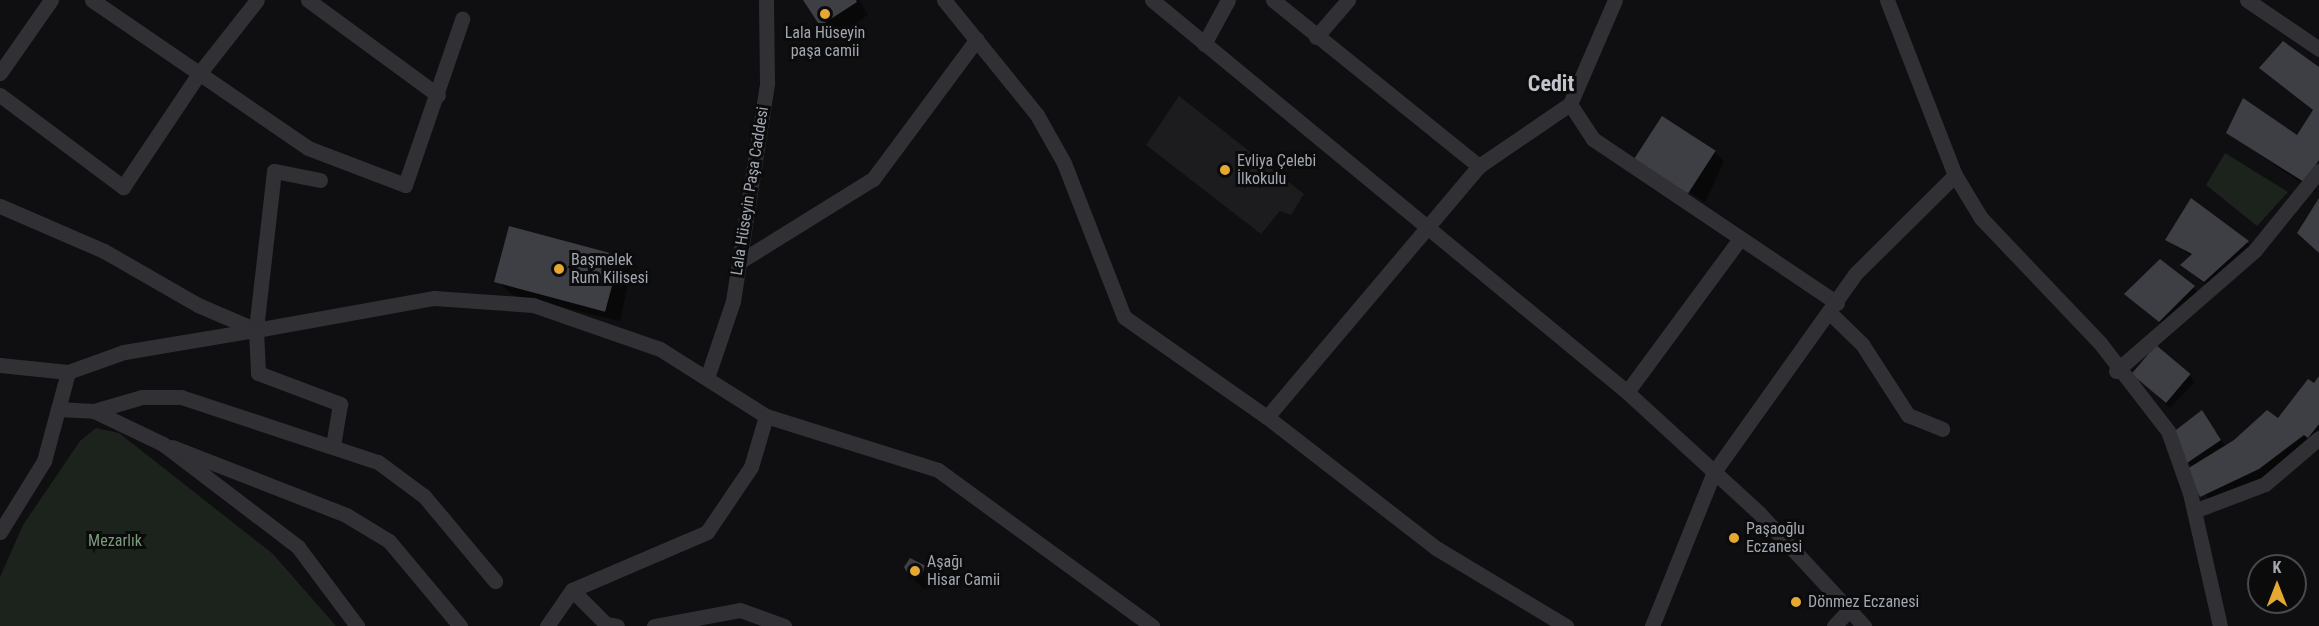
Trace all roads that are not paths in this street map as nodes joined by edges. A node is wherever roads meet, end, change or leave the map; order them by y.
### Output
1 (51, 0) edge
2 (92, 0) edge
3 (257, 0) edge
4 (308, 0) edge
5 (766, 0) edge
6 (944, 0) edge
7 (1152, 0) edge
8 (1228, 0) edge
9 (1273, 0) edge
10 (1348, 0) edge
11 (1615, 0) edge
12 (1887, 0) edge
13 (2247, 0) edge
14 (462, 19) dead end
15 (1316, 37) junction
16 (977, 39) junction
17 (1204, 44) junction
18 (2319, 49) edge
19 (0, 73) edge
20 (198, 75) junction
21 (438, 94) junction
22 (0, 95) edge
23 (1570, 104) junction
24 (1479, 166) junction
25 (2319, 171) edge
26 (1955, 175) junction
27 (320, 180) dead end
28 (0, 206) edge
29 (1427, 230) junction
30 (1739, 240) junction
31 (739, 262) junction
32 (1833, 308) junction
33 (256, 330) junction
34 (0, 364) edge
35 (2116, 371) junction
36 (68, 372) junction
37 (707, 378) junction
38 (1627, 392) junction
39 (58, 409) junction
40 (94, 411) junction
41 (766, 416) junction
42 (1268, 417) junction
43 (1942, 429) dead end
44 (2319, 438) edge
45 (163, 444) junction
46 (333, 446) junction
47 (1714, 472) junction
48 (2194, 511) junction
49 (0, 532) edge
50 (495, 581) dead end
51 (572, 590) junction
52 (1849, 610) junction
53 (357, 626) edge
54 (460, 626) edge
55 (548, 626) edge
56 (617, 626) edge
57 (654, 626) edge
58 (784, 626) edge
59 (1152, 626) edge
60 (1566, 626) edge
61 (1652, 626) edge
62 (1834, 626) edge
63 (1864, 626) edge
64 (2220, 626) edge

1 - 19 street
2 - 20 street
3 - 20 street
4 - 21 street
5 - 31 street, Lala Hüseyin Paşa Caddesi
6 - 16 street
7 - 17 street
8 - 17 street
9 - 15 street
10 - 15 street
11 - 23 street
12 - 26 street
13 - 18 street
14 - 21 street
15 - 24 street
16 - 31 street
16 - 42 street
17 - 29 street
20 - 21 street
20 - 22 street
23 - 24 street
23 - 30 street
24 - 29 street
25 - 35 street
26 - 32 street
26 - 35 street
27 - 33 street
28 - 33 street
29 - 38 street
29 - 42 street
30 - 32 street
30 - 38 street
31 - 37 street, Lala Hüseyin Paşa Caddesi
32 - 43 street
32 - 47 street
33 - 36 street
33 - 37 street
33 - 46 street
34 - 36 street
35 - 48 street
36 - 39 street
37 - 41 street
38 - 47 street
39 - 40 street
39 - 49 street
40 - 45 street
40 - 46 street
41 - 51 street
41 - 59 street
42 - 60 street
44 - 48 street
45 - 53 street
45 - 54 street
46 - 50 street
47 - 52 street
47 - 61 street
48 - 64 street
51 - 55 street
51 - 56 street
52 - 62 street
52 - 63 street
57 - 58 street

